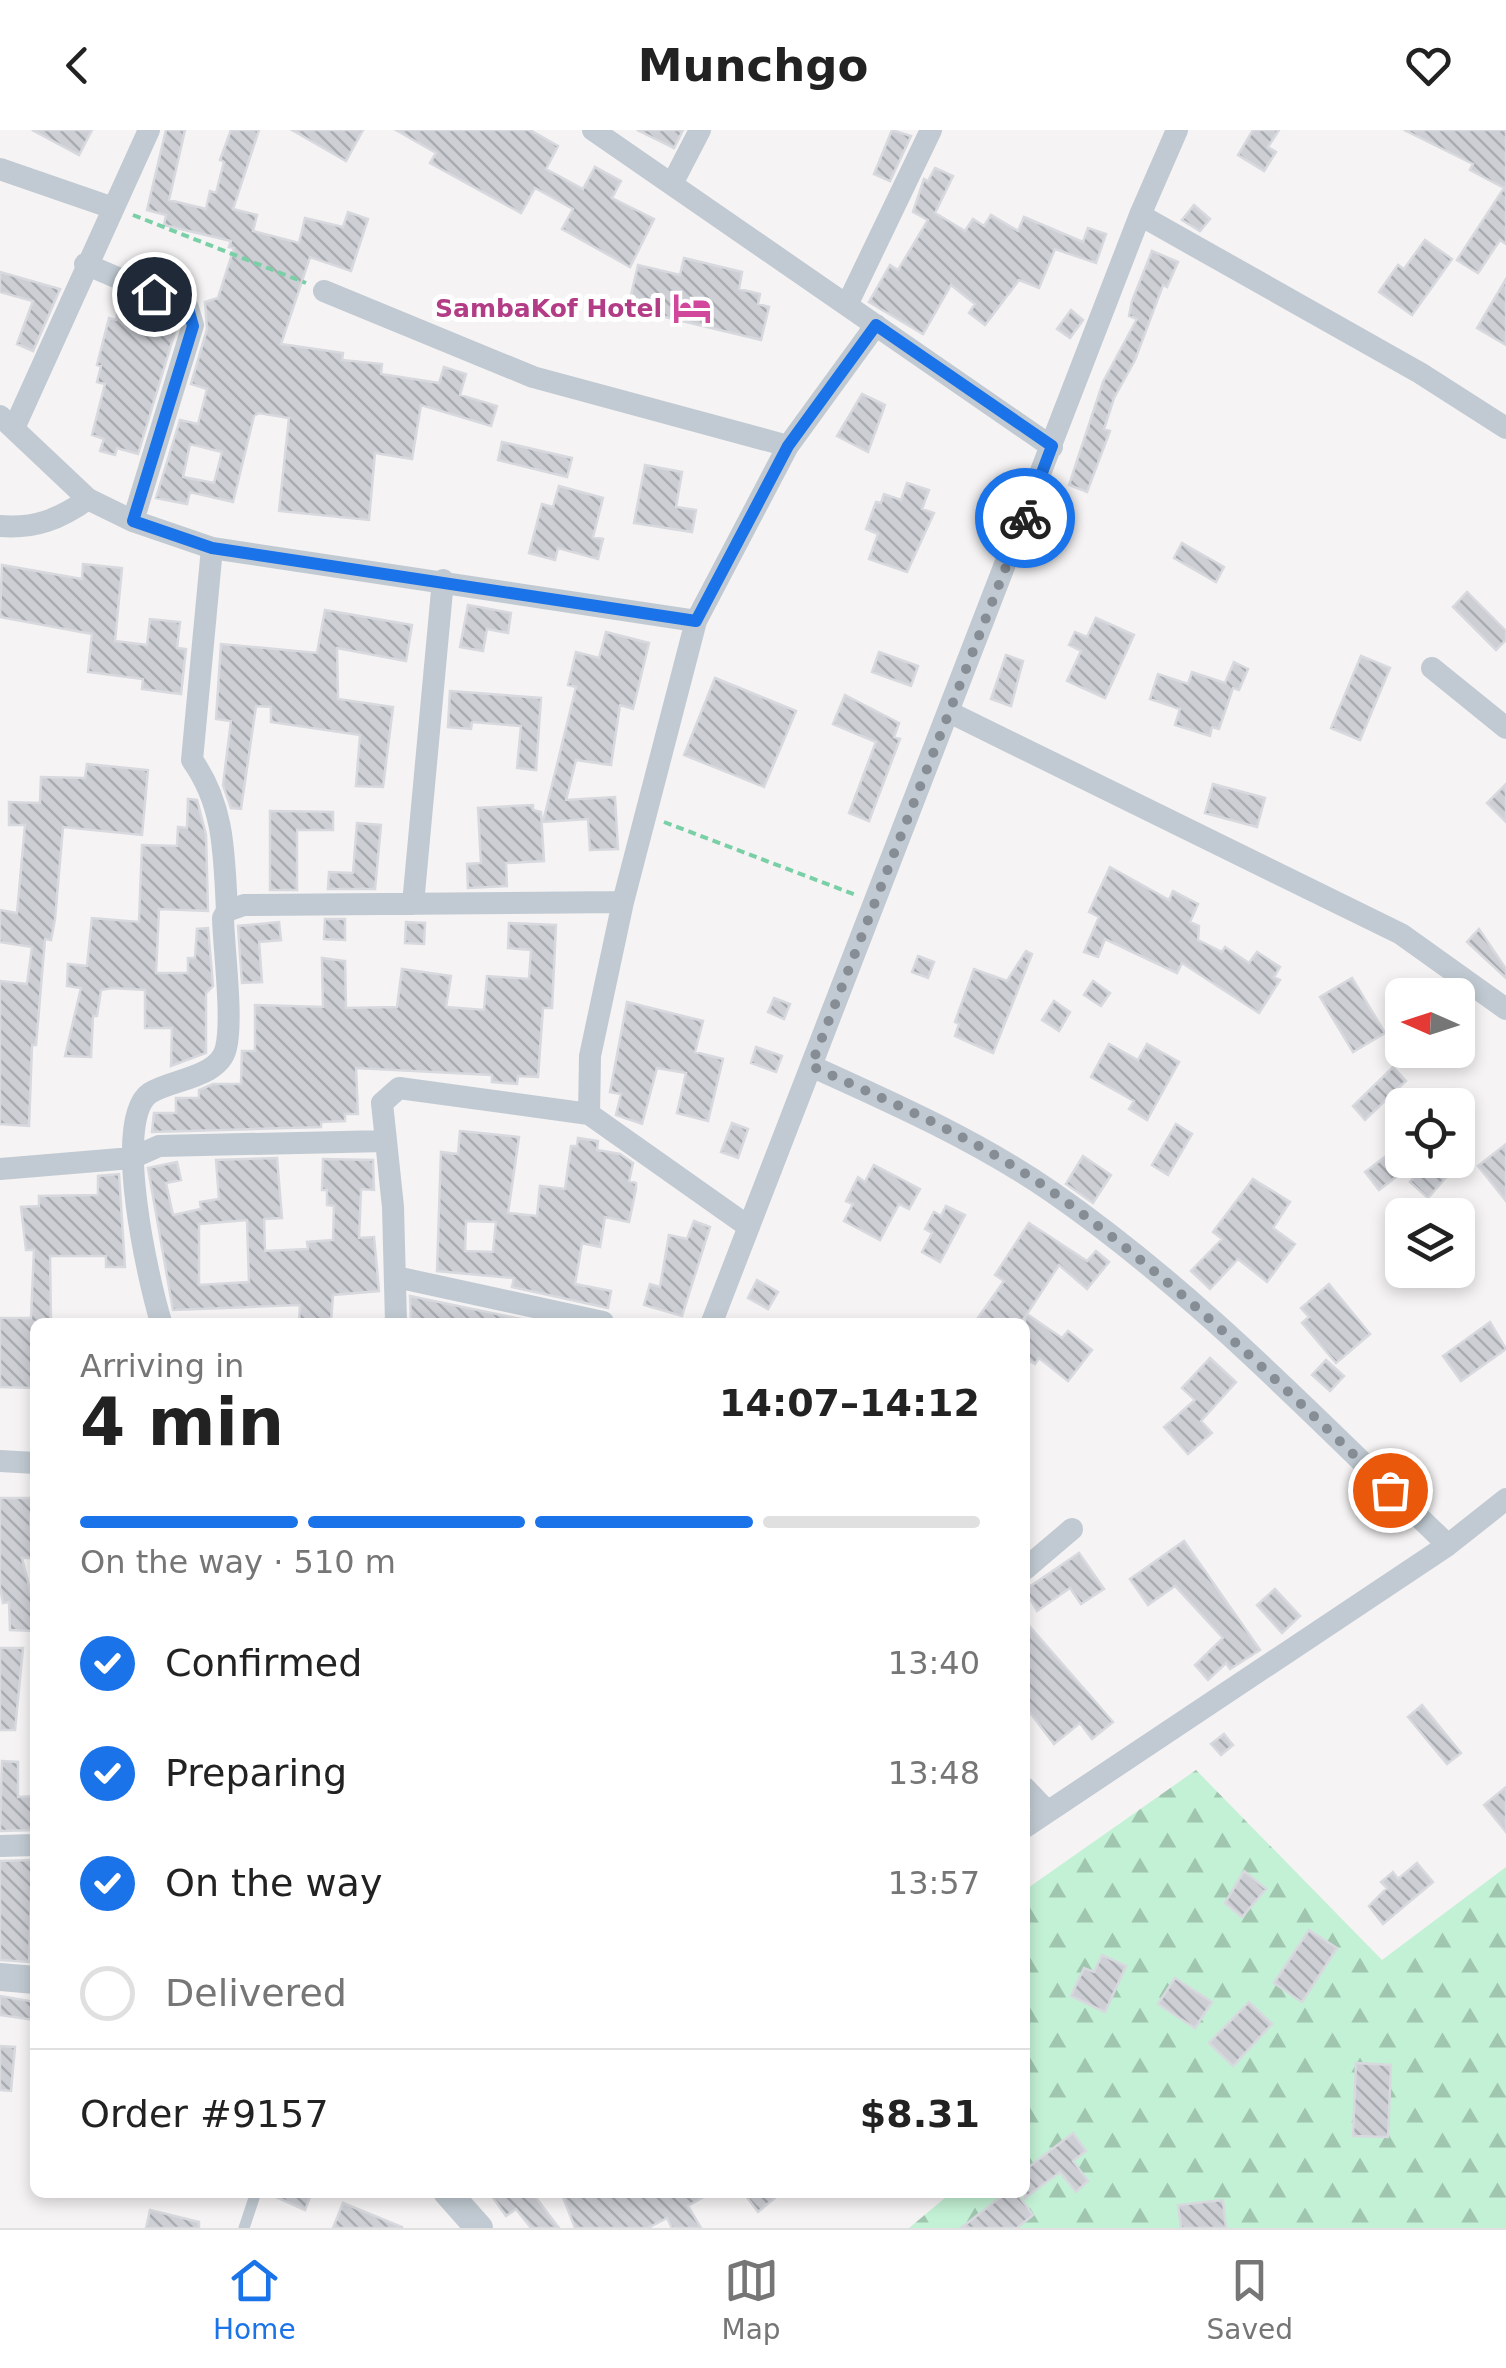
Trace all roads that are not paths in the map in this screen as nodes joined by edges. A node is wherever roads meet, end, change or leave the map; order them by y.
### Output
1 (148, 130) edge
2 (592, 130) edge
3 (700, 130) edge
4 (931, 130) edge
5 (1178, 130) edge
6 (0, 169) edge
7 (672, 184) junction
8 (110, 206) junction
9 (1140, 215) junction
10 (86, 264) junction
11 (324, 291) road end
12 (847, 305) junction
13 (876, 325) junction
14 (7, 421) edge
15 (1506, 428) edge
16 (788, 446) junction
17 (1052, 446) junction
18 (88, 499) junction
19 (133, 521) junction
20 (0, 526) edge
21 (212, 548) junction
22 (444, 580) junction
23 (696, 621) junction
24 (1432, 668) dead end
25 (951, 713) junction
26 (1506, 728) edge
27 (623, 902) junction
28 (413, 904) junction
29 (228, 911) junction
30 (1506, 1009) edge
31 (811, 1066) junction
32 (588, 1114) junction
33 (386, 1141) junction
34 (132, 1158) junction
35 (0, 1169) edge
36 (749, 1227) junction
37 (396, 1277) junction
38 (159, 1318) edge
39 (396, 1318) edge
40 (586, 1318) edge
41 (714, 1318) edge
42 (0, 1461) edge
43 (30, 1463) edge
44 (1506, 1499) edge
45 (1072, 1529) dead end
46 (1448, 1545) junction
47 (1030, 1565) edge
48 (1030, 1793) edge
49 (1046, 1811) junction
50 (1030, 1823) edge
51 (30, 1845) edge
52 (0, 1846) edge
53 (0, 1976) edge
54 (30, 1979) edge
55 (254, 2198) edge
56 (452, 2198) edge
57 (244, 2228) edge
58 (479, 2228) edge

1 - 8 street
2 - 7 street
3 - 7 street
4 - 12 street
5 - 9 street
6 - 8 street
7 - 12 street
8 - 10 street
9 - 15 street
9 - 17 street
10 - 14 street
10 - 19 street
11 - 16 street
12 - 13 street
13 - 16 street
13 - 17 street
14 - 18 street
16 - 23 street
17 - 25 street
18 - 19 street
18 - 20 street
19 - 21 street
21 - 22 street
21 - 29 street
22 - 23 street
22 - 28 street
23 - 27 street
24 - 26 street
25 - 30 street
25 - 31 street
27 - 28 street
27 - 32 street
28 - 29 street
29 - 34 street
31 - 36 street
31 - 46 street
32 - 33 street
32 - 36 street
33 - 34 street
33 - 37 street
34 - 35 street
34 - 38 street
36 - 41 street
37 - 39 street
37 - 40 street
42 - 43 street
44 - 46 street
45 - 47 street
46 - 49 street
48 - 49 street
49 - 50 street
51 - 52 street
53 - 54 street
55 - 57 lane
56 - 58 street

